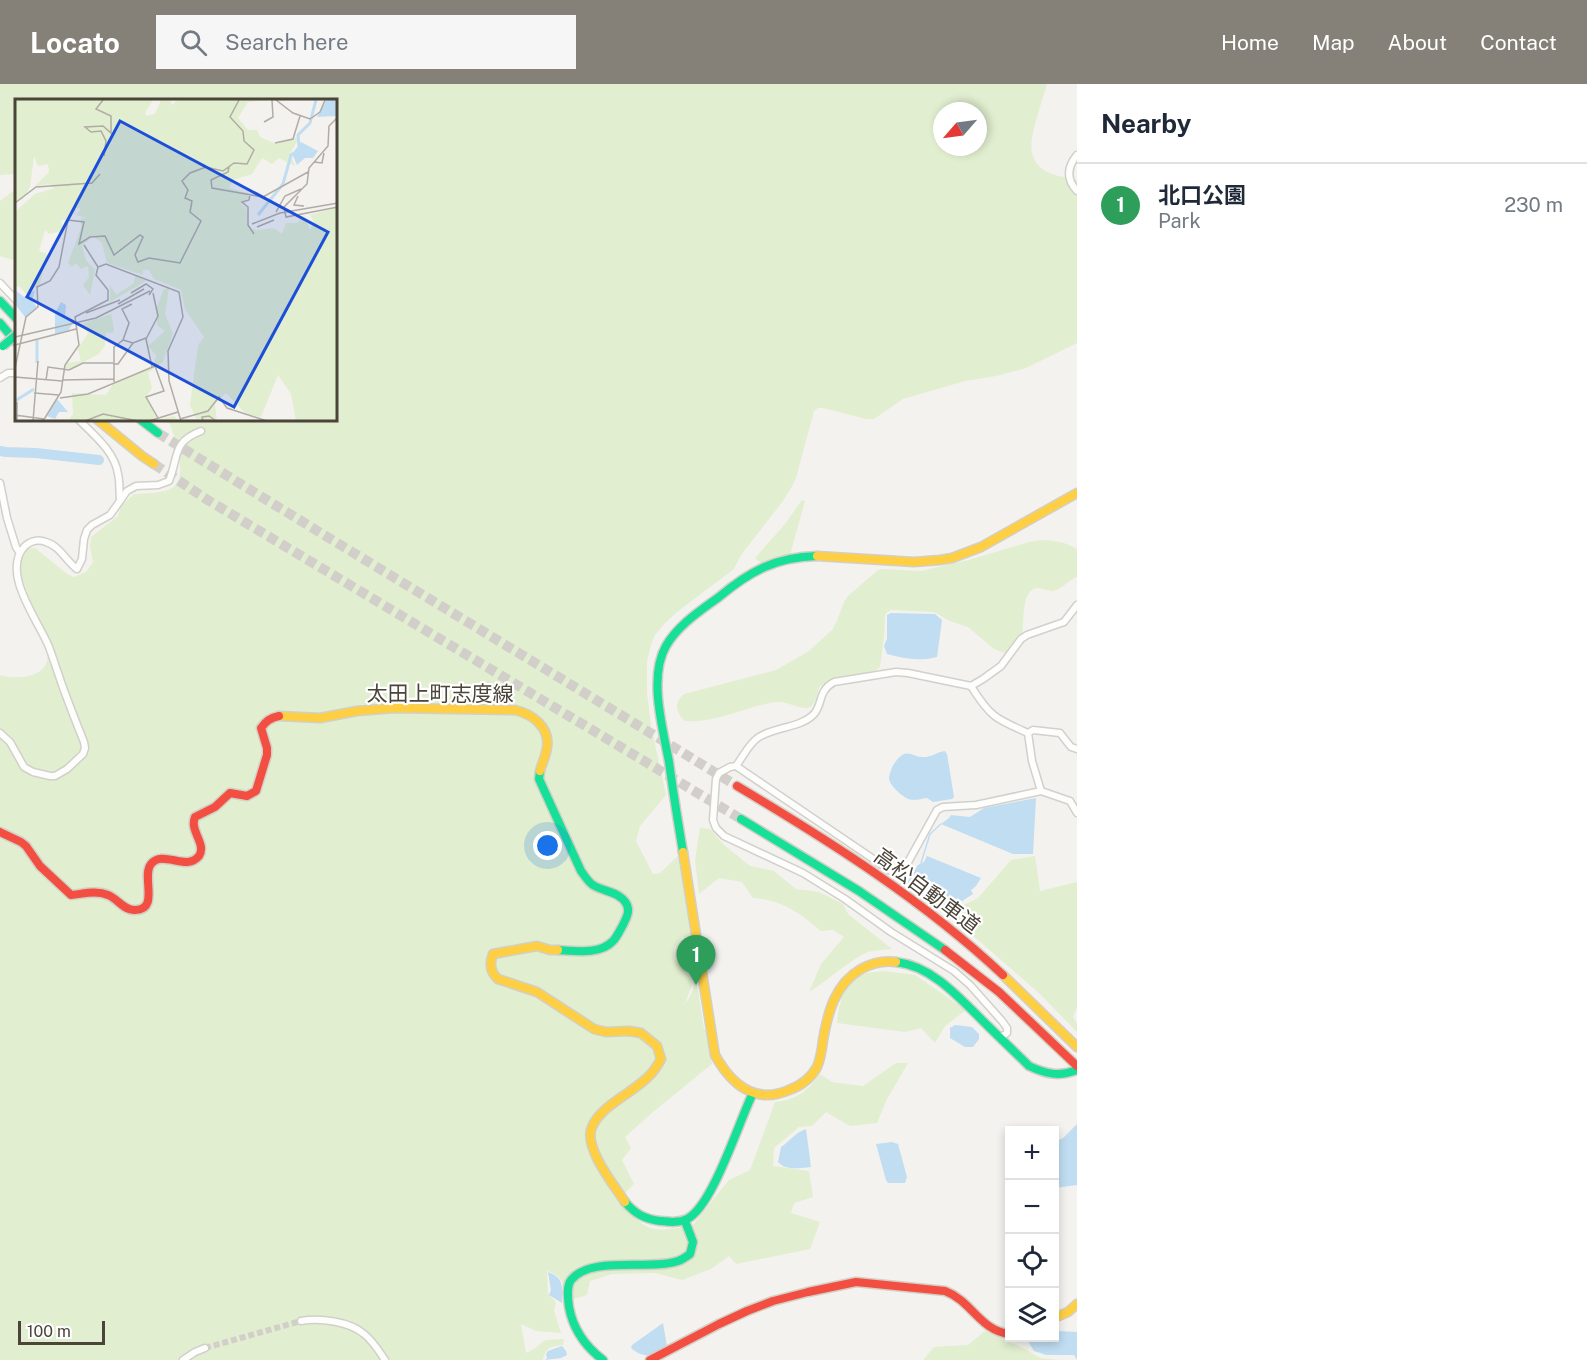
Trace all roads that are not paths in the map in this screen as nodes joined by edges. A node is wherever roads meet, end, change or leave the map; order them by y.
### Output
1 (1077, 155) edge
2 (1077, 191) edge
3 (0, 283) edge
4 (15, 299) edge
5 (0, 301) edge
6 (15, 317) edge
7 (0, 323) edge
8 (15, 336) edge
9 (15, 341) edge
10 (1, 347) edge
11 (15, 373) edge
12 (0, 378) edge
13 (80, 422) edge
14 (100, 422) edge
15 (144, 422) edge
16 (201, 431) dead end
17 (158, 433) tunnel mouth
18 (154, 464) tunnel mouth
19 (0, 483) edge
20 (1077, 493) edge
21 (120, 500) junction
22 (19, 552) junction
23 (1077, 605) edge
24 (971, 686) junction
25 (0, 733) edge
26 (1028, 734) junction
27 (1077, 749) edge
28 (736, 766) junction
29 (737, 786) tunnel mouth
30 (1041, 791) junction
31 (1077, 813) edge
32 (741, 819) tunnel mouth
33 (0, 832) edge
34 (1001, 1037) junction
35 (1077, 1047) edge
36 (1077, 1065) edge
37 (1077, 1070) edge
38 (753, 1093) junction
39 (685, 1221) junction
40 (1077, 1304) edge
41 (1059, 1316) edge
42 (301, 1321) tunnel mouth
43 (1005, 1334) edge
44 (205, 1347) tunnel mouth
45 (183, 1360) edge
46 (385, 1360) edge
47 (603, 1360) edge
48 (650, 1360) edge

1 - 2 street
3 - 4 street
5 - 6 main road
7 - 9 main road
8 - 10 main road, bridge
11 - 12 street
13 - 21 street
14 - 18 main road
15 - 17 main road
16 - 21 street
19 - 22 street
20 - 38 main road
21 - 22 street
22 - 25 street
23 - 24 street
24 - 26 street
24 - 28 street
26 - 27 street
26 - 30 street
28 - 30 street
28 - 34 street
29 - 35 main road, 高松自動車道
30 - 31 street
32 - 36 main road, 高松自動車道
33 - 39 main road, 太田上町志度線
34 - 37 main road
34 - 38 main road
38 - 39 main road
39 - 47 main road
40 - 41 main road
42 - 46 street
43 - 48 main road
44 - 45 street

